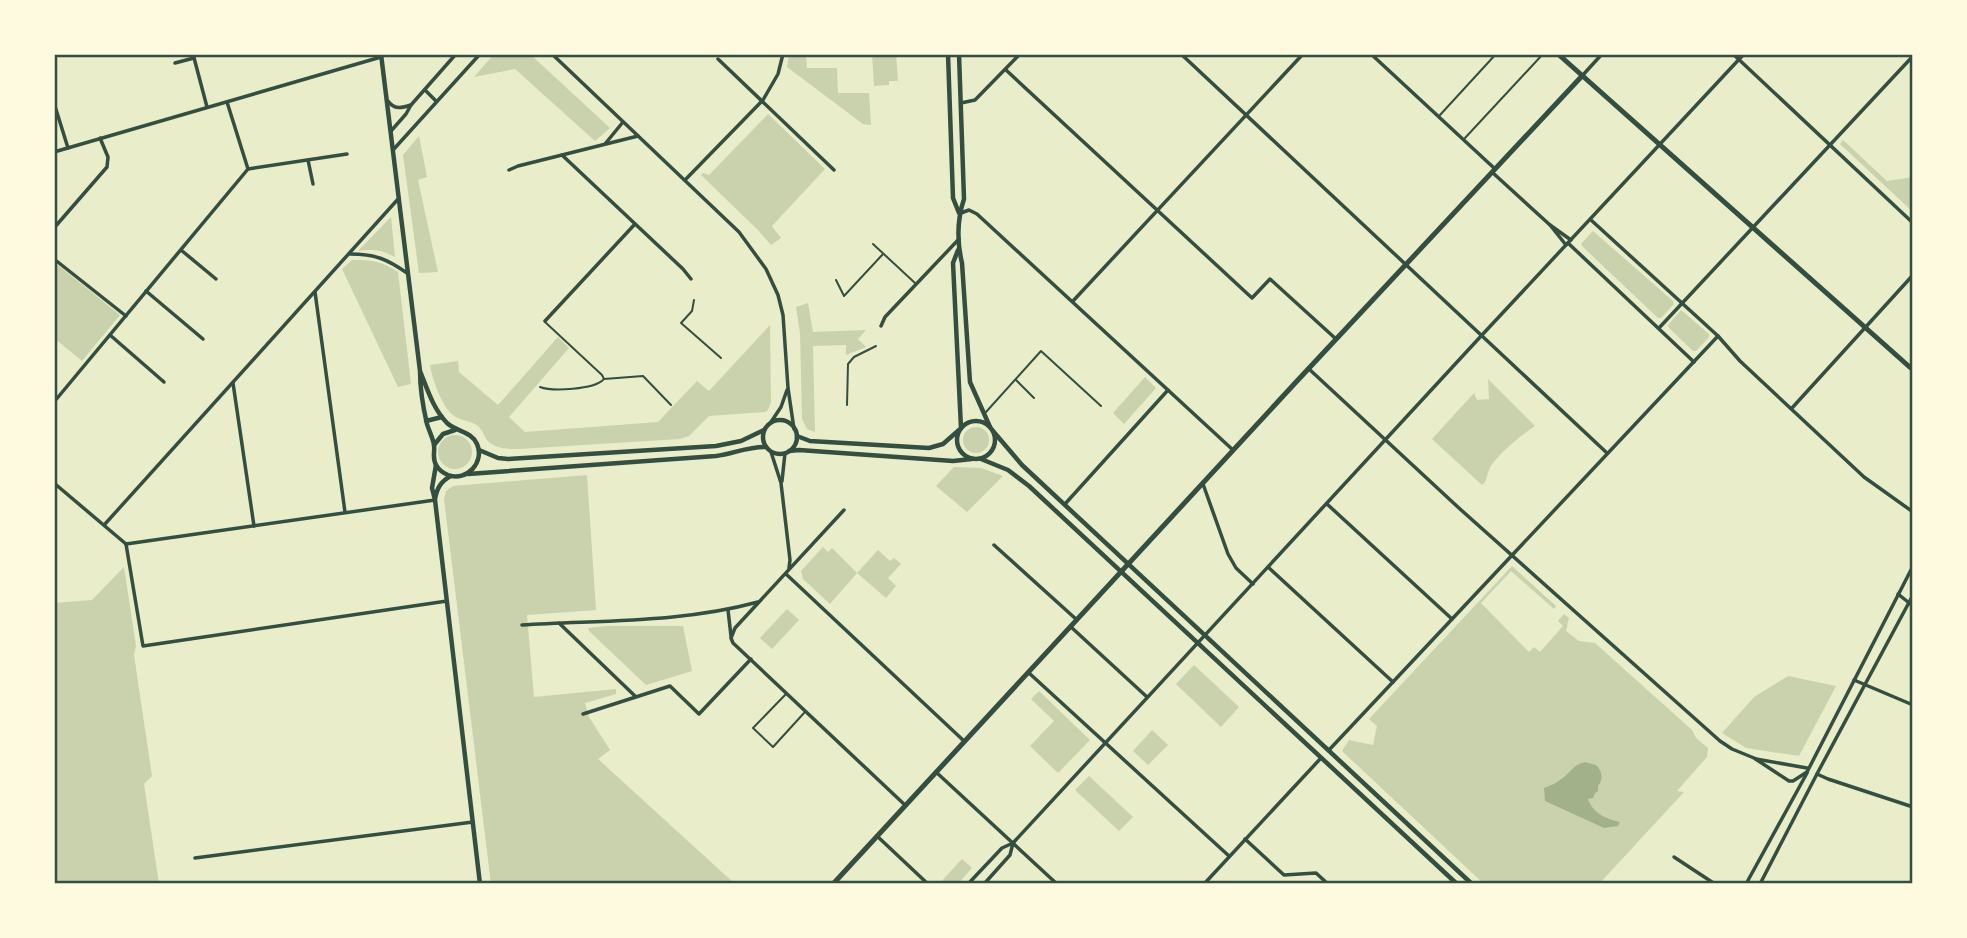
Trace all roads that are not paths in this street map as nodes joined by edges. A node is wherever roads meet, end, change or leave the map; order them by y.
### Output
1 (456, 54) edge
2 (480, 54) edge
3 (552, 54) edge
4 (783, 54) edge
5 (948, 54) edge
6 (958, 54) edge
7 (1020, 54) edge
8 (1181, 54) edge
9 (1303, 54) edge
10 (1371, 54) edge
11 (1496, 54) edge
12 (1544, 54) edge
13 (1558, 54) edge
14 (1602, 54) edge
15 (1733, 54) edge
16 (1744, 54) edge
17 (193, 56) edge
18 (381, 56) edge
19 (1913, 56) edge
20 (718, 59) dead end
21 (1739, 60) junction
22 (175, 63) dead end
23 (1006, 70) junction
24 (1582, 76) junction
25 (425, 90) junction
26 (386, 96) junction
27 (762, 100) junction
28 (436, 101) junction
29 (227, 102) junction
30 (54, 103) edge
31 (950, 103) junction
32 (961, 103) junction
33 (411, 105) junction
34 (207, 107) junction
35 (1247, 115) junction
36 (1438, 116) junction
37 (623, 122) junction
38 (391, 131) junction
39 (638, 136) junction
40 (100, 138) junction
41 (1464, 139) junction
42 (1659, 145) junction
43 (1830, 145) junction
44 (603, 146) junction
45 (68, 148) junction
46 (393, 150) junction
47 (54, 152) edge
48 (346, 154) dead end
49 (562, 155) junction
50 (308, 160) junction
51 (248, 169) junction
52 (509, 170) dead end
53 (834, 170) dead end
54 (1494, 171) junction
55 (685, 180) junction
56 (313, 184) dead end
57 (399, 198) junction
58 (1157, 211) junction
59 (959, 215) junction
60 (1590, 220) junction
61 (1913, 223) edge
62 (635, 224) junction
63 (54, 228) edge
64 (1752, 228) junction
65 (959, 239) junction
66 (1568, 243) junction
67 (873, 244) dead end
68 (958, 249) junction
69 (181, 250) junction
70 (350, 254) junction
71 (883, 254) junction
72 (54, 258) edge
73 (1407, 264) junction
74 (407, 272) junction
75 (1913, 275) edge
76 (216, 279) dead end
77 (691, 279) dead end
78 (836, 280) dead end
79 (916, 284) junction
80 (146, 291) junction
81 (315, 292) junction
82 (694, 300) dead end
83 (1073, 302) junction
84 (1683, 303) junction
85 (126, 316) junction
86 (545, 321) joint
87 (881, 326) dead end
88 (1659, 328) junction
89 (1865, 328) junction
90 (110, 335) junction
91 (1482, 335) junction
92 (1718, 336) junction
93 (203, 339) dead end
94 (1336, 339) junction
95 (876, 346) dead end
96 (721, 358) dead end
97 (1694, 362) junction
98 (1309, 369) junction
99 (1913, 370) edge
100 (419, 371) junction
101 (604, 379) junction
102 (1015, 380) junction
103 (164, 382) dead end
104 (233, 383) junction
105 (540, 387) dead end
106 (788, 388) junction
107 (1168, 390) junction
108 (1034, 398) dead end
109 (54, 402) edge
110 (671, 405) dead end
111 (846, 405) dead end
112 (1101, 405) dead end
113 (1792, 409) junction
114 (983, 416) junction
115 (442, 417) junction
116 (426, 421) junction
117 (771, 422) junction
118 (794, 429) junction
119 (960, 429) junction
120 (991, 429) junction
121 (456, 430) junction
122 (764, 430) junction
123 (797, 436) junction
124 (1386, 439) junction
125 (434, 445) junction
126 (766, 447) junction
127 (479, 450) junction
128 (1233, 450) junction
129 (771, 452) junction
130 (787, 452) junction
131 (1607, 453) junction
132 (972, 459) junction
133 (981, 459) junction
134 (436, 465) junction
135 (467, 474) junction
136 (451, 476) junction
137 (54, 483) edge
138 (781, 483) junction
139 (1203, 483) junction
140 (435, 500) junction
141 (1065, 504) junction
142 (1326, 504) junction
143 (844, 510) dead end
144 (345, 512) junction
145 (1913, 512) edge
146 (104, 525) junction
147 (254, 526) junction
148 (126, 544) junction
149 (994, 545) dead end
150 (1513, 555) junction
151 (1129, 564) junction
152 (1913, 565) edge
153 (1268, 567) junction
154 (1122, 572) junction
155 (786, 573) junction
156 (1253, 584) junction
157 (1898, 594) junction
158 (1913, 595) edge
159 (448, 601) junction
160 (760, 601) junction
161 (1911, 605) edge
162 (728, 610) junction
163 (1452, 619) junction
164 (1077, 620) junction
165 (559, 623) junction
166 (522, 625) dead end
167 (1070, 627) junction
168 (1205, 636) junction
169 (731, 638) junction
170 (1198, 643) junction
171 (751, 659) junction
172 (1029, 672) junction
173 (1853, 679) junction
174 (1392, 682) junction
175 (1866, 684) junction
176 (786, 693) junction
177 (635, 696) junction
178 (1147, 697) junction
179 (1913, 705) edge
180 (806, 711) junction
181 (583, 714) dead end
182 (964, 741) junction
183 (1105, 743) junction
184 (1329, 750) junction
185 (1321, 758) junction
186 (1754, 758) junction
187 (1807, 770) junction
188 (936, 772) junction
189 (1817, 773) junction
190 (905, 805) junction
191 (1913, 807) edge
192 (473, 822) junction
193 (877, 836) junction
194 (1245, 839) junction
195 (1013, 843) junction
196 (1229, 856) junction
197 (1674, 857) dead end
198 (195, 858) dead end
199 (1207, 883) edge
200 (480, 884) edge
201 (833, 884) edge
202 (928, 884) edge
203 (968, 884) edge
204 (984, 884) edge
205 (1057, 884) edge
206 (1328, 884) edge
207 (1457, 884) edge
208 (1472, 884) edge
209 (1715, 884) edge
210 (1746, 884) edge
211 (1760, 884) edge

1 - 25 street
2 - 28 street
3 - 37 street
4 - 27 street
5 - 31 street
6 - 32 street
7 - 23 street
8 - 35 street
9 - 35 street
10 - 36 street
11 - 36 lane
12 - 41 lane
13 - 24 main road
14 - 24 street
15 - 21 street
16 - 21 street
17 - 22 street
17 - 34 street
18 - 26 street
18 - 29 street
19 - 43 street
20 - 27 street
21 - 42 street
21 - 43 street
23 - 32 street
23 - 58 street
24 - 42 main road
24 - 54 main road
25 - 28 street
25 - 33 street
26 - 33 street
26 - 38 street
27 - 53 street
27 - 55 street
28 - 46 street
29 - 34 street
29 - 51 street
30 - 45 street
31 - 32 street
31 - 59 street
32 - 59 street
33 - 38 street
34 - 40 street
35 - 58 street
35 - 73 street
36 - 41 street
37 - 39 street
37 - 44 street
38 - 46 street
39 - 44 street
39 - 55 street
40 - 45 street
40 - 63 street
41 - 54 street
42 - 60 street
42 - 64 main road
43 - 61 street
43 - 64 street
44 - 49 street
45 - 47 street
46 - 57 street
48 - 50 street
49 - 52 street
49 - 62 street
50 - 51 street
50 - 56 street
51 - 69 street
54 - 66 street
54 - 73 main road
55 - 106 street
57 - 70 street
57 - 74 street
58 - 83 street
58 - 94 street
59 - 65 street
59 - 83 street
60 - 66 street
60 - 84 street
62 - 77 street
62 - 86 street
64 - 84 street
64 - 89 main road
65 - 68 street
65 - 79 street
66 - 88 street
66 - 91 street
67 - 71 lane
68 - 114 street
68 - 119 street
69 - 76 street
69 - 80 street
70 - 74 street
70 - 81 street
71 - 78 lane
71 - 79 lane
72 - 85 street
73 - 91 street
73 - 94 main road
74 - 100 street
75 - 89 street
79 - 87 street
80 - 85 street
80 - 93 street
81 - 104 street
81 - 144 street
82 - 96 lane
83 - 107 street
84 - 88 street
84 - 92 street
85 - 90 street
86 - 101 lane
88 - 97 street
89 - 99 main road
89 - 113 street
90 - 103 street
90 - 109 street
91 - 124 street
91 - 131 street
92 - 97 street
92 - 113 street
94 - 98 main road
95 - 111 lane
97 - 131 street
98 - 124 street
98 - 128 main road
100 - 115 street
100 - 116 street
101 - 105 lane
101 - 110 lane
102 - 108 lane
102 - 112 lane
102 - 114 lane
104 - 146 street
104 - 147 street
106 - 117 street
106 - 118 street
107 - 128 street
107 - 141 street
113 - 145 street
114 - 120 street
115 - 116 street
115 - 121 street
116 - 125 street
117 - 118 street
117 - 122 street
118 - 123 street
119 - 120 street
119 - 123 street
119 - 132 street
120 - 133 street
120 - 141 street
121 - 125 street
121 - 127 street
122 - 126 street
122 - 127 street
123 - 130 street
124 - 142 street
124 - 150 street
125 - 134 street
126 - 129 street
126 - 135 street
127 - 135 street
128 - 139 main road
129 - 130 street
129 - 138 street
130 - 132 street
130 - 138 street
131 - 150 street
132 - 133 street
133 - 154 street
134 - 136 street
134 - 140 street
135 - 136 street
136 - 140 street
137 - 146 street
138 - 155 street
139 - 151 main road
139 - 156 street
140 - 144 street
140 - 159 street
141 - 151 street
142 - 153 street
142 - 163 street
143 - 155 street
144 - 147 street
146 - 148 street
147 - 148 street
148 - 159 street
149 - 164 street
150 - 163 street
150 - 186 street
151 - 154 main road
151 - 168 street
152 - 157 street
153 - 156 street
153 - 174 street
154 - 164 main road
154 - 170 street
155 - 160 street
155 - 182 street
156 - 168 street
157 - 161 street
157 - 173 street
158 - 161 street
159 - 192 street
160 - 162 street
160 - 169 street
161 - 175 street
162 - 165 street
162 - 169 street
163 - 174 street
164 - 167 main road
165 - 166 street
165 - 177 street
167 - 172 main road
167 - 178 street
168 - 170 street
168 - 184 street
169 - 171 street
170 - 178 street
170 - 185 street
171 - 176 street
171 - 177 street
172 - 182 main road
172 - 183 street
173 - 175 street
173 - 187 street
174 - 184 street
175 - 179 street
175 - 189 street
176 - 180 street
176 - 180 lane
177 - 181 street
178 - 183 street
180 - 190 street
182 - 188 main road
183 - 195 street
183 - 196 street
184 - 185 street
184 - 208 street
185 - 194 street
185 - 207 street
186 - 187 street
186 - 187 street
187 - 189 street
187 - 189 street
187 - 210 street
188 - 190 main road
188 - 195 street
189 - 191 street
189 - 211 street
190 - 193 main road
192 - 198 street
192 - 200 street
193 - 201 main road
193 - 202 street
194 - 196 street
194 - 206 street
195 - 203 street
195 - 204 street
195 - 205 street
196 - 199 street
197 - 209 street

